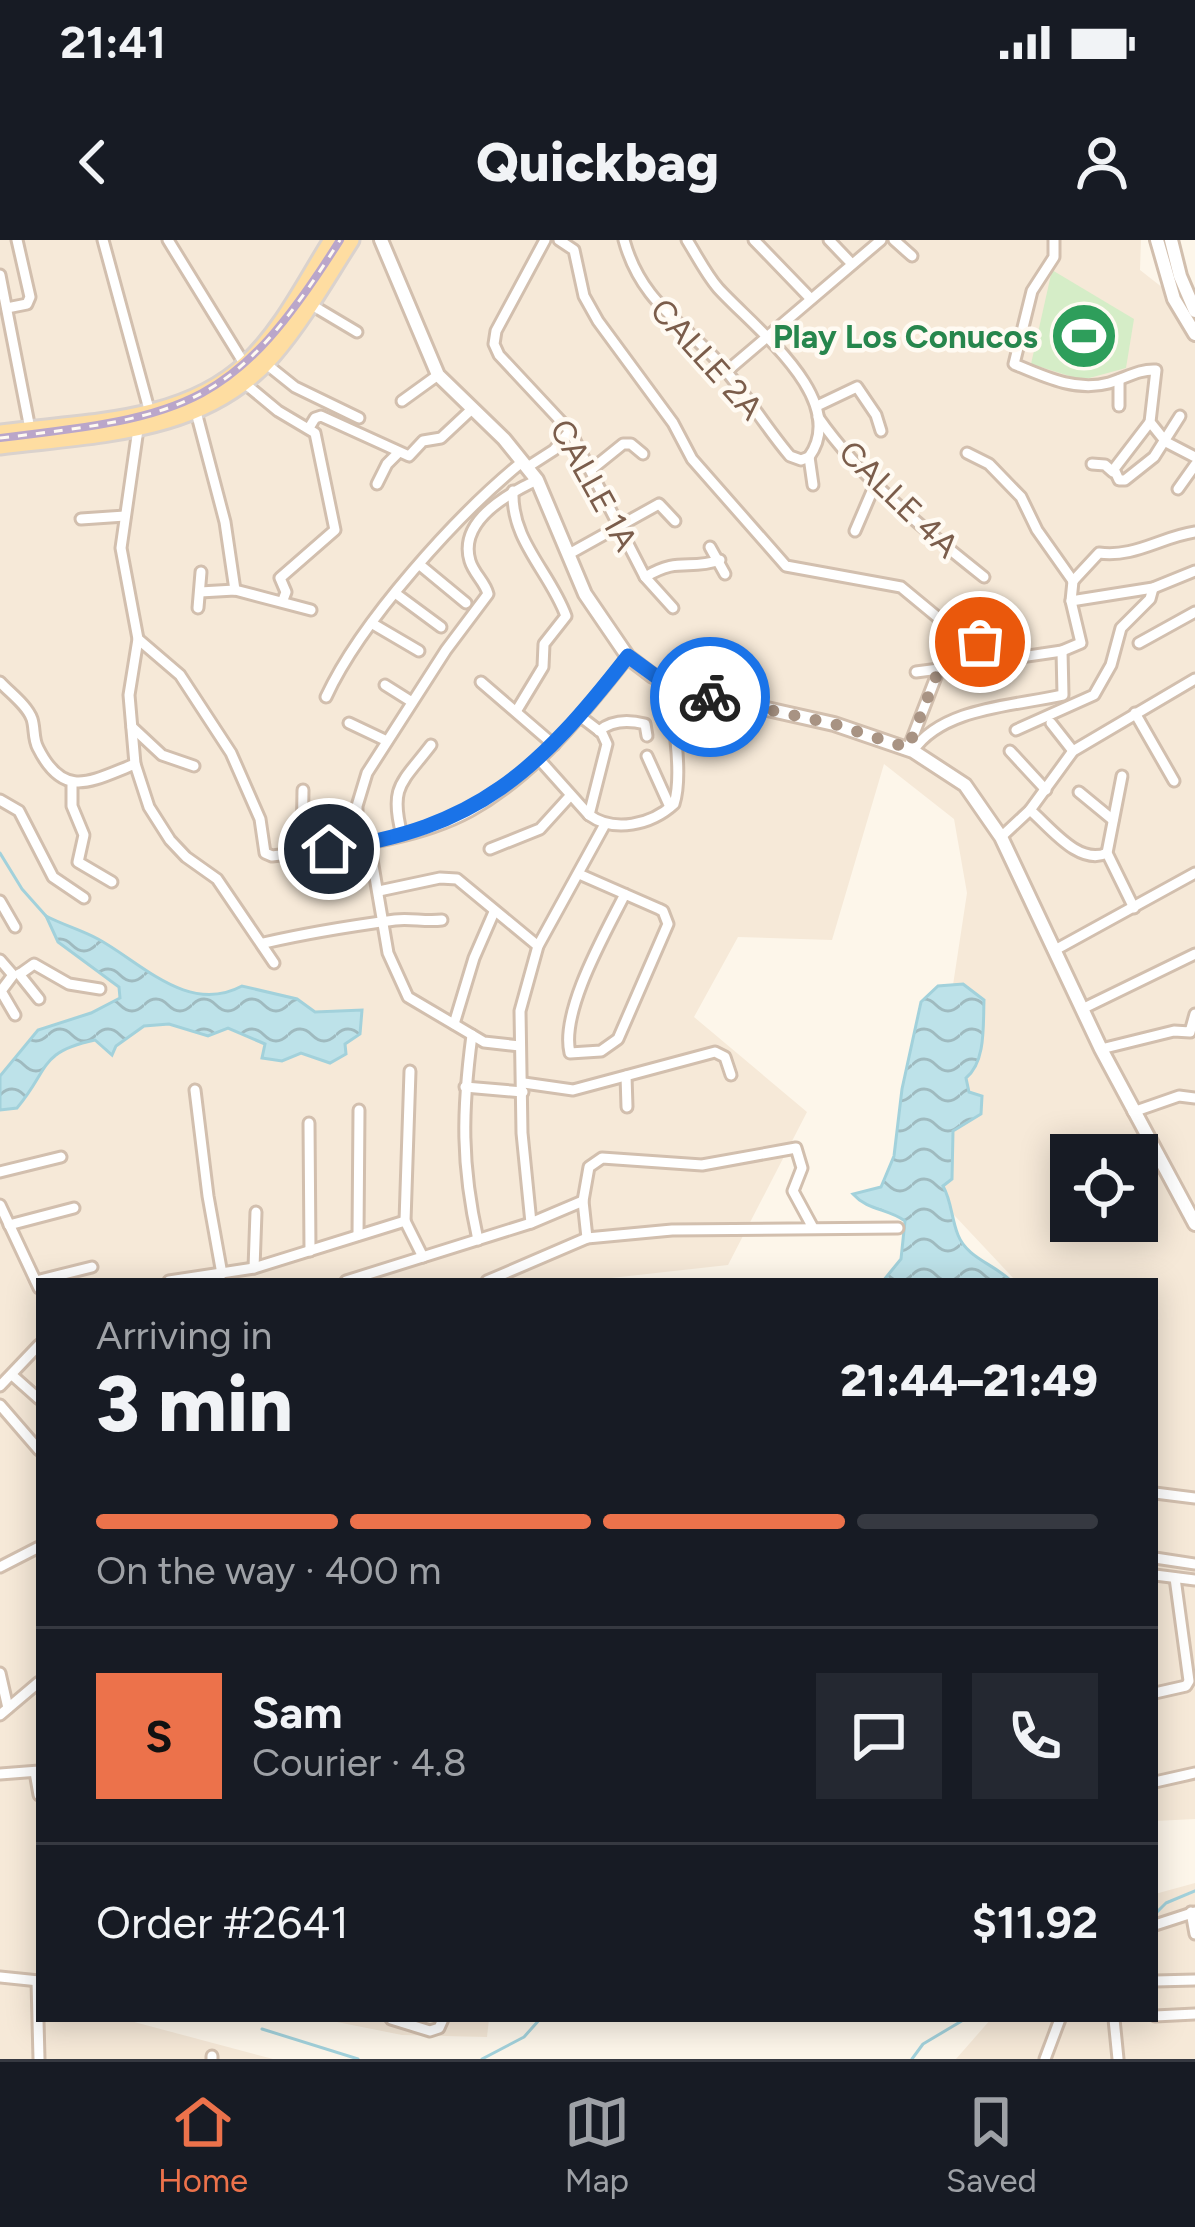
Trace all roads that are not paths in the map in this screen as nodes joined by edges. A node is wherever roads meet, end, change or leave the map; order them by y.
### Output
1 (17, 240) edge
2 (103, 240) edge
3 (168, 240) edge
4 (332, 240) edge
5 (351, 240) edge
6 (381, 240) edge
7 (545, 240) edge
8 (560, 240) edge
9 (624, 240) edge
10 (687, 240) edge
11 (754, 240) edge
12 (829, 240) edge
13 (881, 240) edge
14 (895, 240) edge
15 (1054, 240) edge
16 (1157, 240) edge
17 (1171, 240) edge
18 (912, 256) dead end
19 (852, 264) junction
20 (0, 275) edge
21 (811, 299) junction
22 (310, 304) junction
23 (7, 308) junction
24 (1195, 311) edge
25 (357, 332) dead end
26 (1195, 334) edge
27 (767, 337) junction
28 (265, 363) junction
29 (727, 371) junction
30 (244, 374) junction
31 (438, 375) junction
32 (1119, 380) junction
33 (402, 401) dead end
34 (1120, 406) dead end
35 (472, 409) junction
36 (818, 411) junction
37 (196, 412) junction
38 (150, 413) junction
39 (1180, 416) dead end
40 (359, 418) dead end
41 (1150, 422) junction
42 (309, 428) junction
43 (30, 429) junction
44 (138, 429) junction
45 (570, 430) junction
46 (881, 431) dead end
47 (0, 433) edge
48 (1166, 442) junction
49 (0, 446) edge
50 (398, 453) junction
51 (967, 453) dead end
52 (643, 454) dead end
53 (809, 457) junction
54 (1195, 461) edge
55 (1092, 464) dead end
56 (524, 465) junction
57 (592, 470) junction
58 (1113, 472) junction
59 (537, 480) junction
60 (876, 482) junction
61 (377, 484) dead end
62 (813, 485) dead end
63 (1178, 489) dead end
64 (513, 491) junction
65 (125, 516) junction
66 (81, 519) dead end
67 (675, 521) dead end
68 (620, 526) junction
69 (855, 531) dead end
70 (1195, 532) edge
71 (710, 547) dead end
72 (568, 554) junction
73 (720, 560) junction
74 (420, 565) junction
75 (1195, 571) edge
76 (201, 572) dead end
77 (724, 574) dead end
78 (645, 577) junction
79 (984, 577) dead end
80 (1073, 581) junction
81 (1153, 588) junction
82 (235, 590) junction
83 (200, 592) junction
84 (395, 593) junction
85 (283, 600) junction
86 (1071, 601) junction
87 (466, 603) dead end
88 (198, 608) dead end
89 (673, 608) dead end
90 (311, 610) dead end
91 (1195, 612) edge
92 (373, 624) junction
93 (441, 627) dead end
94 (138, 639) junction
95 (1139, 643) dead end
96 (419, 651) dead end
97 (1062, 651) junction
98 (628, 656) junction
99 (988, 662) junction
100 (939, 669) junction
101 (916, 672) dead end
102 (1195, 679) edge
103 (0, 682) edge
104 (481, 682) dead end
105 (665, 683) junction
106 (385, 685) dead end
107 (1098, 690) junction
108 (1063, 695) junction
109 (326, 697) dead end
110 (412, 701) junction
111 (517, 710) junction
112 (1136, 713) junction
113 (581, 717) junction
114 (129, 723) junction
115 (349, 723) dead end
116 (1051, 723) dead end
117 (1016, 730) dead end
118 (599, 731) junction
119 (647, 736) dead end
120 (387, 741) junction
121 (554, 745) junction
122 (430, 746) dead end
123 (910, 750) junction
124 (1010, 751) dead end
125 (1073, 751) junction
126 (647, 756) dead end
127 (538, 758) junction
128 (134, 764) junction
129 (194, 766) dead end
130 (1122, 776) dead end
131 (1174, 781) dead end
132 (71, 784) junction
133 (303, 790) dead end
134 (1046, 790) junction
135 (1078, 792) dead end
136 (570, 796) junction
137 (0, 800) edge
138 (670, 808) junction
139 (1030, 810) junction
140 (589, 814) junction
141 (1113, 820) junction
142 (604, 826) junction
143 (402, 835) junction
144 (1001, 837) junction
145 (369, 842) junction
146 (357, 845) junction
147 (490, 850) dead end
148 (302, 852) junction
149 (1107, 853) junction
150 (1195, 873) edge
151 (579, 874) junction
152 (112, 882) dead end
153 (379, 890) junction
154 (625, 894) junction
155 (84, 898) dead end
156 (0, 902) edge
157 (1134, 908) junction
158 (494, 912) junction
159 (442, 920) dead end
160 (383, 922) junction
161 (15, 927) dead end
162 (264, 943) junction
163 (538, 946) junction
164 (1055, 950) junction
165 (1195, 954) edge
166 (0, 960) edge
167 (274, 963) dead end
168 (17, 974) junction
169 (100, 989) dead end
170 (39, 999) dead end
171 (1082, 1009) junction
172 (1195, 1014) edge
173 (15, 1015) dead end
174 (454, 1024) junction
175 (472, 1035) junction
176 (520, 1046) junction
177 (1101, 1048) junction
178 (410, 1071) dead end
179 (731, 1075) dead end
180 (626, 1076) junction
181 (465, 1087) junction
182 (523, 1088) junction
183 (195, 1090) dead end
184 (1195, 1097) edge
185 (627, 1107) dead end
186 (358, 1110) dead end
187 (1133, 1112) junction
188 (309, 1123) dead end
189 (61, 1157) dead end
190 (0, 1172) edge
191 (583, 1201) junction
192 (0, 1205) edge
193 (74, 1208) dead end
194 (256, 1212) dead end
195 (405, 1221) junction
196 (531, 1223) junction
197 (1195, 1224) edge
198 (9, 1225) junction
199 (812, 1226) junction
200 (898, 1228) dead end
201 (358, 1235) junction
202 (587, 1238) junction
203 (478, 1240) junction
204 (310, 1251) junction
205 (423, 1257) junction
206 (92, 1267) dead end
207 (254, 1268) junction
208 (222, 1274) junction
209 (373, 1277) edge
210 (57, 1278) edge
211 (192, 1278) edge
212 (495, 1278) edge
213 (36, 1280) edge
214 (36, 1348) edge
215 (12, 1375) junction
216 (0, 1386) edge
217 (36, 1396) edge
218 (0, 1405) edge
219 (36, 1447) edge
220 (1158, 1493) edge
221 (1195, 1498) edge
222 (36, 1549) edge
223 (1158, 1558) edge
224 (1195, 1564) edge
225 (0, 1567) edge
226 (1158, 1575) edge
227 (1175, 1578) junction
228 (1195, 1580) edge
229 (0, 1673) edge
230 (36, 1684) edge
231 (1158, 1692) edge
232 (4, 1711) edge
233 (36, 1771) edge
234 (1195, 1773) edge
235 (0, 1774) edge
236 (1158, 1781) edge
237 (1193, 1912) edge
238 (1158, 1924) edge
239 (1195, 1934) edge
240 (0, 1977) edge
241 (1195, 1979) edge
242 (36, 1981) edge
243 (1158, 1981) edge
244 (1195, 2014) edge
245 (1158, 2016) edge
246 (39, 2022) edge
247 (401, 2022) edge
248 (442, 2022) edge
249 (1059, 2022) edge
250 (1114, 2022) edge
251 (39, 2059) edge
252 (1045, 2059) edge
253 (1118, 2059) edge

1 - 23 street
2 - 38 street
3 - 30 street
4 - 30 main road
5 - 22 main road
6 - 31 street
7 - 45 street, CALLE 1A
8 - 99 street
9 - 29 street, CALLE 2A
10 - 27 street, CALLE 4A
11 - 21 street
12 - 19 street
13 - 19 street
14 - 18 street
15 - 32 street
16 - 26 street
17 - 24 street
19 - 21 street
20 - 23 street
21 - 27 street
22 - 25 street
22 - 28 main road
23 - 43 street
27 - 29 street
27 - 36 street, CALLE 4A
28 - 30 main road
28 - 40 street
29 - 53 street, CALLE 2A
30 - 37 main road
30 - 38 main road
30 - 42 street
31 - 33 street
31 - 35 street
32 - 34 street
32 - 41 street
35 - 50 street
35 - 56 street
36 - 46 street
36 - 53 street, CALLE 4A
36 - 60 street, CALLE 4A
37 - 44 main road
37 - 82 street
38 - 43 main road
39 - 48 street
41 - 48 street
41 - 58 street
42 - 50 street
42 - 85 street
43 - 47 main road
44 - 49 main road
44 - 65 street
45 - 56 street
45 - 57 street, CALLE 1A
48 - 54 street
48 - 58 street
50 - 61 street
51 - 80 street
52 - 57 street
53 - 62 street
54 - 63 street
55 - 58 street
56 - 59 street
56 - 74 street
57 - 68 street, CALLE 1A
59 - 64 street
59 - 72 street
60 - 69 street
60 - 79 street, CALLE 4A
64 - 110 street
64 - 111 street
65 - 66 street
65 - 94 street
67 - 68 street
68 - 72 street
68 - 78 street, CALLE 1A
70 - 80 street
71 - 73 street
72 - 98 street
73 - 77 street
73 - 78 street
74 - 84 street
74 - 87 street
75 - 81 street
76 - 83 street
78 - 89 street, CALLE 1A
80 - 86 street
81 - 86 street
81 - 107 street
82 - 83 street
82 - 85 street
83 - 88 street
84 - 92 street
84 - 93 street
85 - 90 street
86 - 97 street
91 - 95 street
92 - 96 street
92 - 109 street
94 - 114 street
94 - 148 street
97 - 99 street
97 - 108 street
98 - 105 street
98 - 113 street
99 - 100 street
100 - 101 street
100 - 123 street
102 - 112 street
103 - 132 street
104 - 111 street
105 - 123 street
105 - 138 street
106 - 110 street
107 - 108 street
107 - 117 street
108 - 123 street
110 - 120 street
111 - 121 street
112 - 125 street
112 - 131 street
113 - 118 street
113 - 121 street
114 - 128 street
114 - 129 street
115 - 120 street
116 - 125 street
118 - 119 street
118 - 140 street
120 - 146 street
121 - 127 street
122 - 143 street
123 - 144 street
124 - 134 street
125 - 134 street
126 - 138 street
127 - 136 street
127 - 143 street
128 - 132 street
128 - 162 street
130 - 141 street
132 - 152 street
133 - 148 street
134 - 139 street
135 - 141 street
136 - 140 street
136 - 147 street
137 - 155 street
138 - 142 street
139 - 144 street
139 - 149 street
140 - 142 street
141 - 149 street
142 - 151 street
143 - 145 street
144 - 164 street
145 - 146 street
145 - 153 street
146 - 148 street
149 - 157 street
150 - 157 street
151 - 154 street
151 - 163 street
153 - 158 street
153 - 160 street
154 - 154 street
156 - 161 street
157 - 164 street
158 - 163 street
158 - 174 street
159 - 160 street
160 - 162 street
160 - 174 street
162 - 167 street
163 - 176 street
164 - 171 street
165 - 171 street
166 - 168 street
168 - 169 street
168 - 170 street
168 - 173 street
171 - 177 street
172 - 177 street
174 - 175 street
175 - 176 street
175 - 181 street
176 - 182 street
177 - 187 street
178 - 195 street
179 - 180 street
180 - 182 street
180 - 185 street
181 - 182 street
181 - 203 street
182 - 196 street
183 - 208 street
184 - 187 street
186 - 201 street
187 - 197 street
188 - 204 street
189 - 190 street
191 - 196 street
191 - 199 street
191 - 202 street
192 - 198 street
193 - 198 street
194 - 207 street
195 - 201 street
195 - 205 street
196 - 203 street
198 - 213 street
199 - 200 street
199 - 202 street
201 - 204 street
202 - 212 street
203 - 205 street
204 - 207 street
205 - 209 street
206 - 210 street
207 - 208 street
208 - 211 street
214 - 215 street
215 - 216 street
215 - 217 street
218 - 219 street
220 - 221 street
222 - 225 street
223 - 224 street
226 - 227 street
227 - 228 street
227 - 231 street
229 - 232 street
230 - 232 street
233 - 235 street
234 - 236 street
237 - 238 street
237 - 239 street
240 - 242 street
241 - 243 street
244 - 245 street
246 - 251 street
247 - 248 street
249 - 252 street
250 - 253 street

